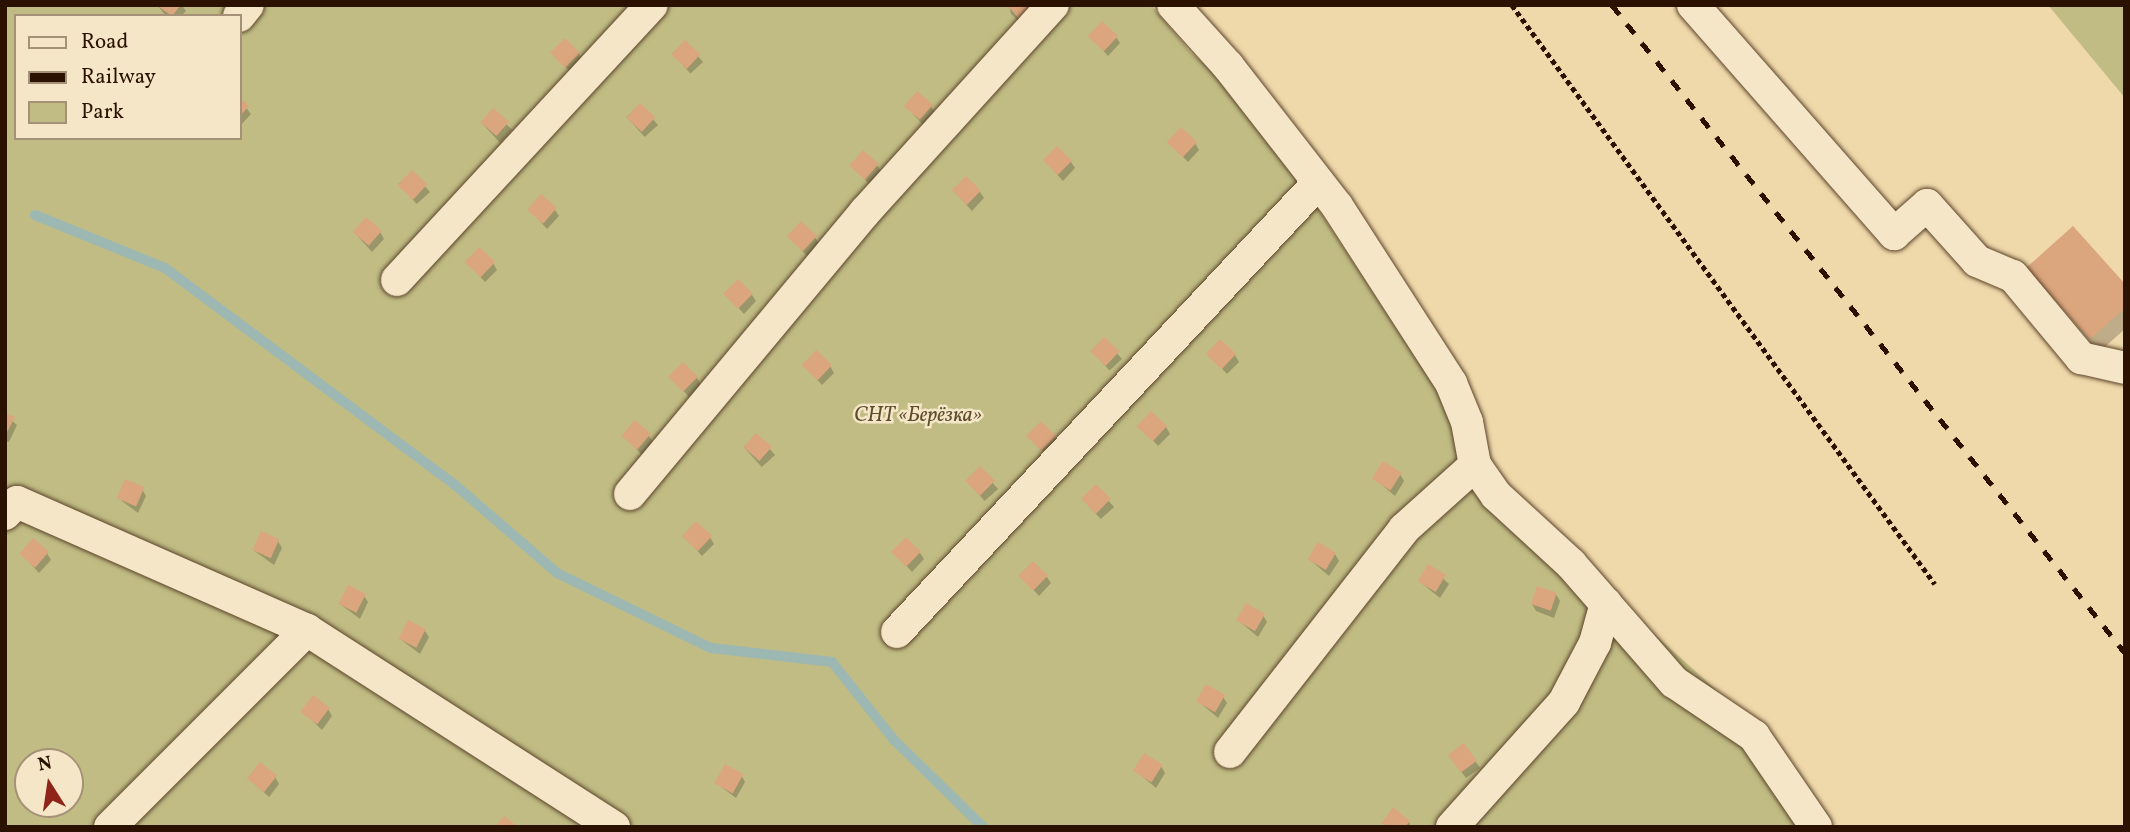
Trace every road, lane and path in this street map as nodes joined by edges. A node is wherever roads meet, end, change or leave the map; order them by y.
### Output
1 (652, 5) edge
2 (1053, 5) edge
3 (1172, 5) edge
4 (1512, 5) edge
5 (1693, 5) edge
6 (1318, 183) junction
7 (397, 280) dead end
8 (2125, 368) edge
9 (1475, 465) junction
10 (630, 494) dead end
11 (5, 514) edge
12 (1935, 584) dead end
13 (1606, 603) junction
14 (307, 630) junction
15 (897, 632) dead end
16 (1230, 752) dead end
17 (573, 818) edge
18 (110, 827) edge
19 (614, 827) edge
20 (1452, 827) edge
21 (1816, 827) edge

1 - 7 lane
2 - 10 lane
3 - 6 lane
4 - 12 path
5 - 8 lane
6 - 9 lane
6 - 15 lane
9 - 13 lane
9 - 16 lane
11 - 14 lane
13 - 20 lane
13 - 21 lane
14 - 17 lane
14 - 18 lane
17 - 19 lane

